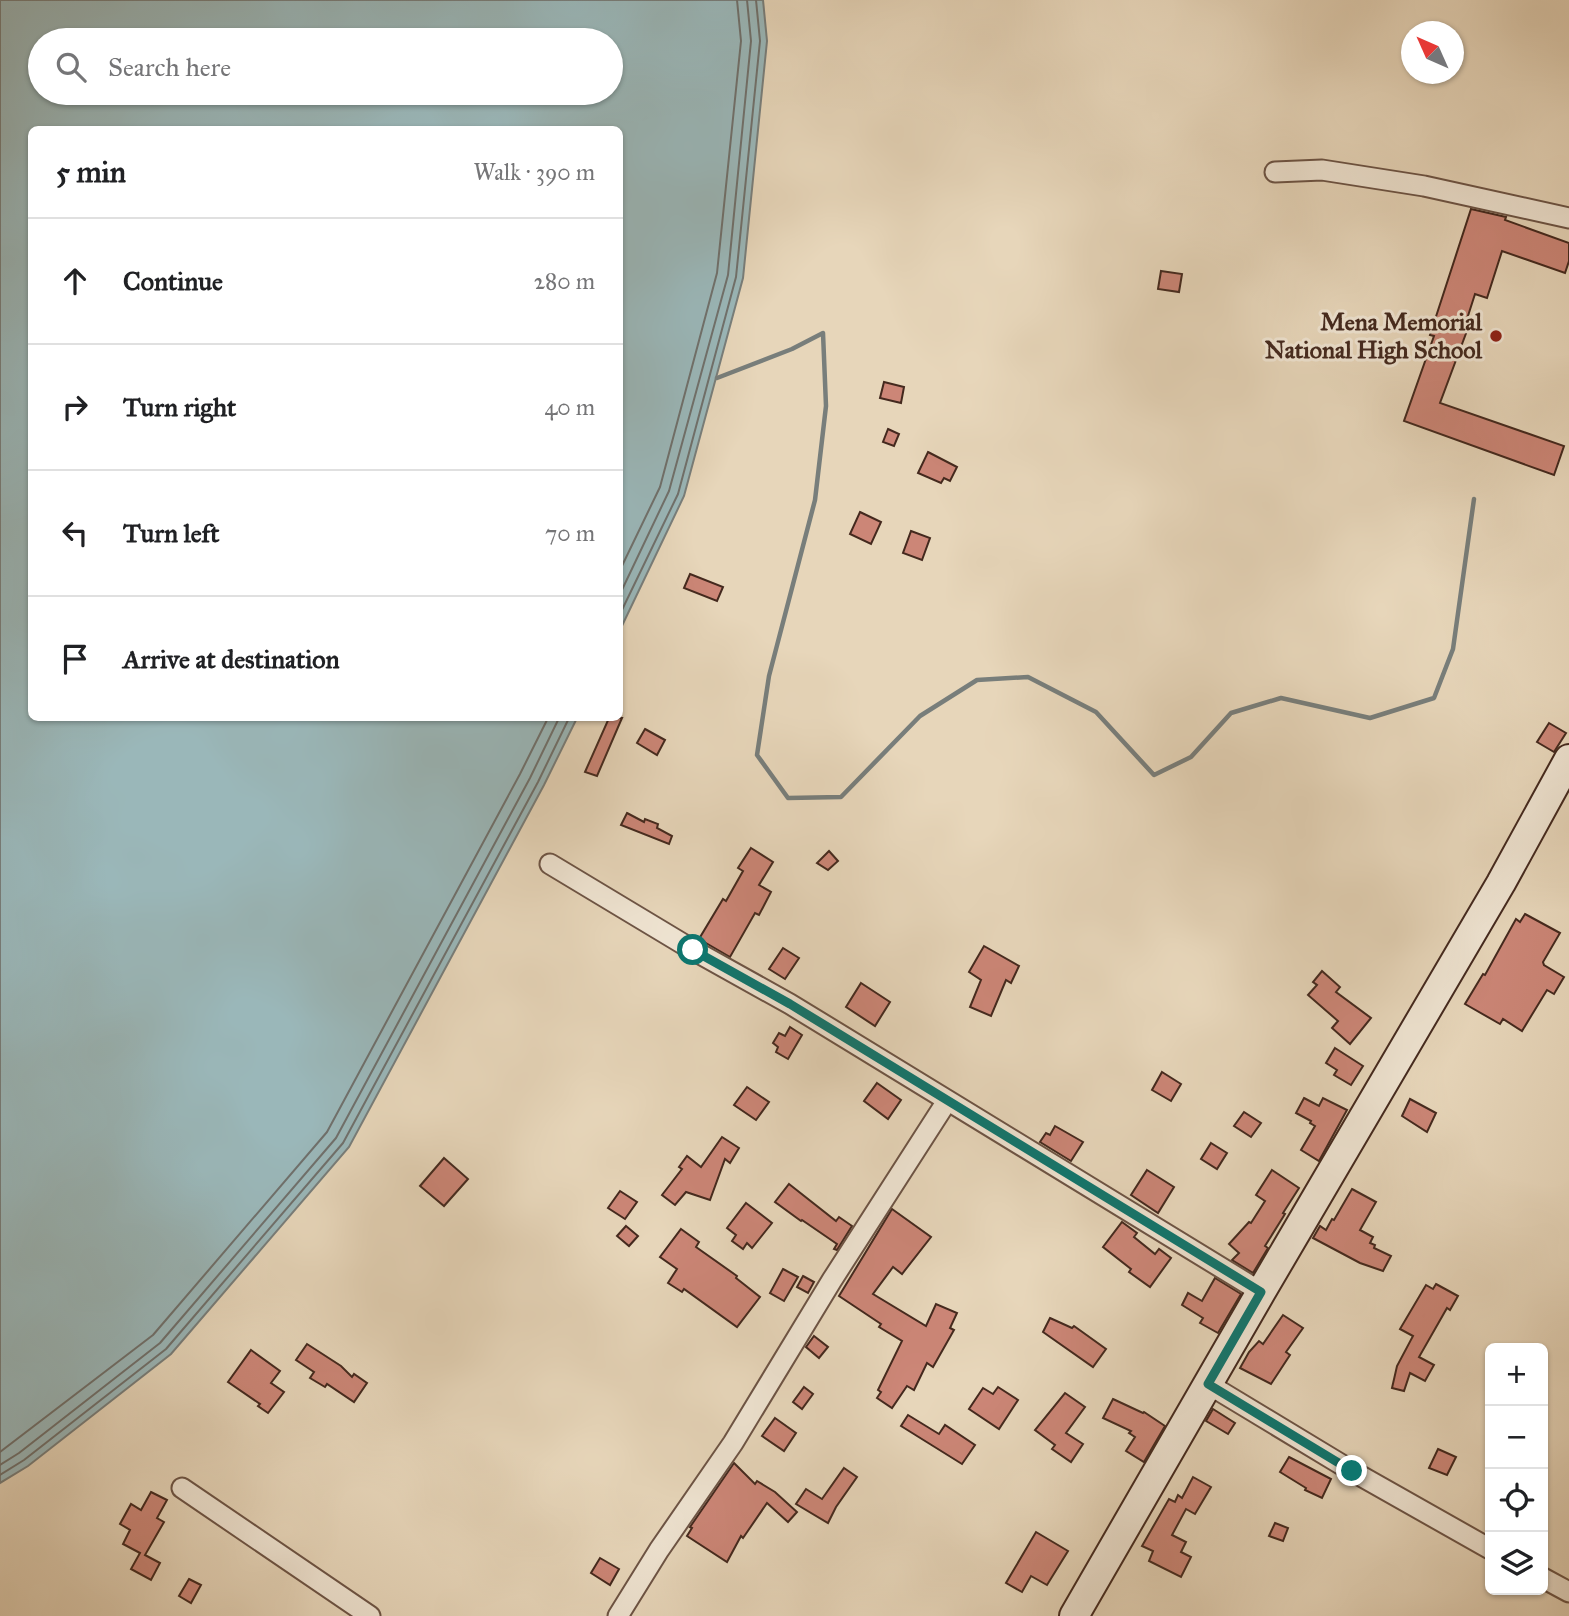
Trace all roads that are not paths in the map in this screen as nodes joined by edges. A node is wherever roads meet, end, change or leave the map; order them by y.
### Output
1 (1275, 172) dead end
2 (1569, 218) edge
3 (1569, 759) edge
4 (550, 864) dead end
5 (947, 1101) junction
6 (1261, 1292) junction
7 (1208, 1384) junction
8 (182, 1488) dead end
9 (1485, 1546) edge
10 (1548, 1581) edge
11 (1569, 1592) edge
12 (370, 1616) edge
13 (618, 1616) edge
14 (1074, 1616) edge

1 - 2 street
3 - 6 street
4 - 5 street
5 - 6 street
5 - 13 street
6 - 7 street
7 - 9 street
7 - 14 street
8 - 12 street
10 - 11 street

